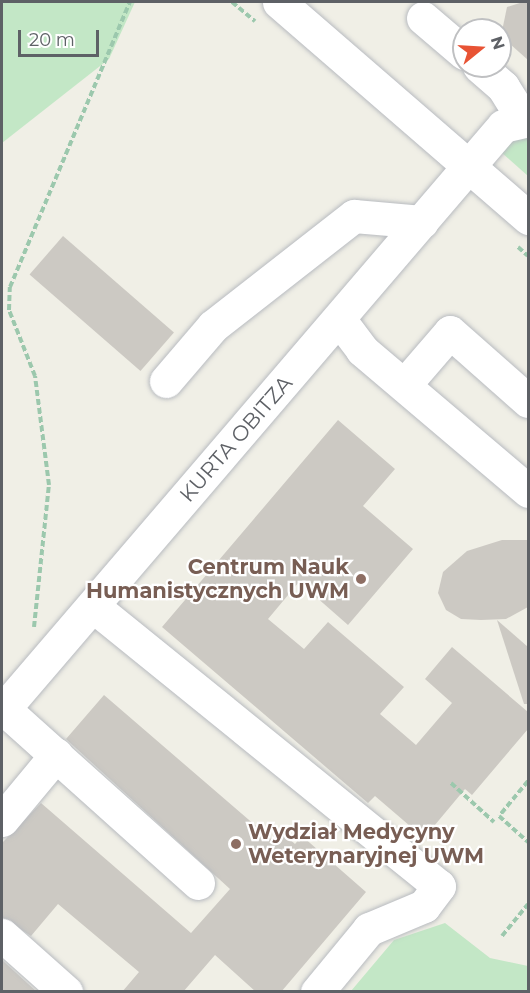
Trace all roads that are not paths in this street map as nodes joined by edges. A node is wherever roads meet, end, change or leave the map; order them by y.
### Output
1 (281, 2) edge
2 (423, 18) dead end
3 (452, 43) edge
4 (493, 78) edge
5 (525, 118) edge
6 (469, 167) junction
7 (528, 218) edge
8 (422, 222) junction
9 (339, 319) junction
10 (166, 381) dead end
11 (405, 383) junction
12 (528, 401) edge
13 (528, 491) edge
14 (93, 606) junction
15 (2, 710) edge
16 (56, 755) junction
17 (2, 820) edge
18 (198, 883) dead end
19 (2, 935) edge
20 (66, 992) edge
21 (317, 992) edge

1 - 6 street
2 - 3 street
4 - 5 street
5 - 6 street, KURTA OBITZA
6 - 7 street
6 - 8 street, KURTA OBITZA
8 - 9 street, KURTA OBITZA
8 - 10 street
9 - 11 street
9 - 14 street, KURTA OBITZA
11 - 12 street
11 - 13 street
14 - 15 street, KURTA OBITZA
14 - 21 street
15 - 16 street
16 - 17 street
16 - 18 street
19 - 20 street

